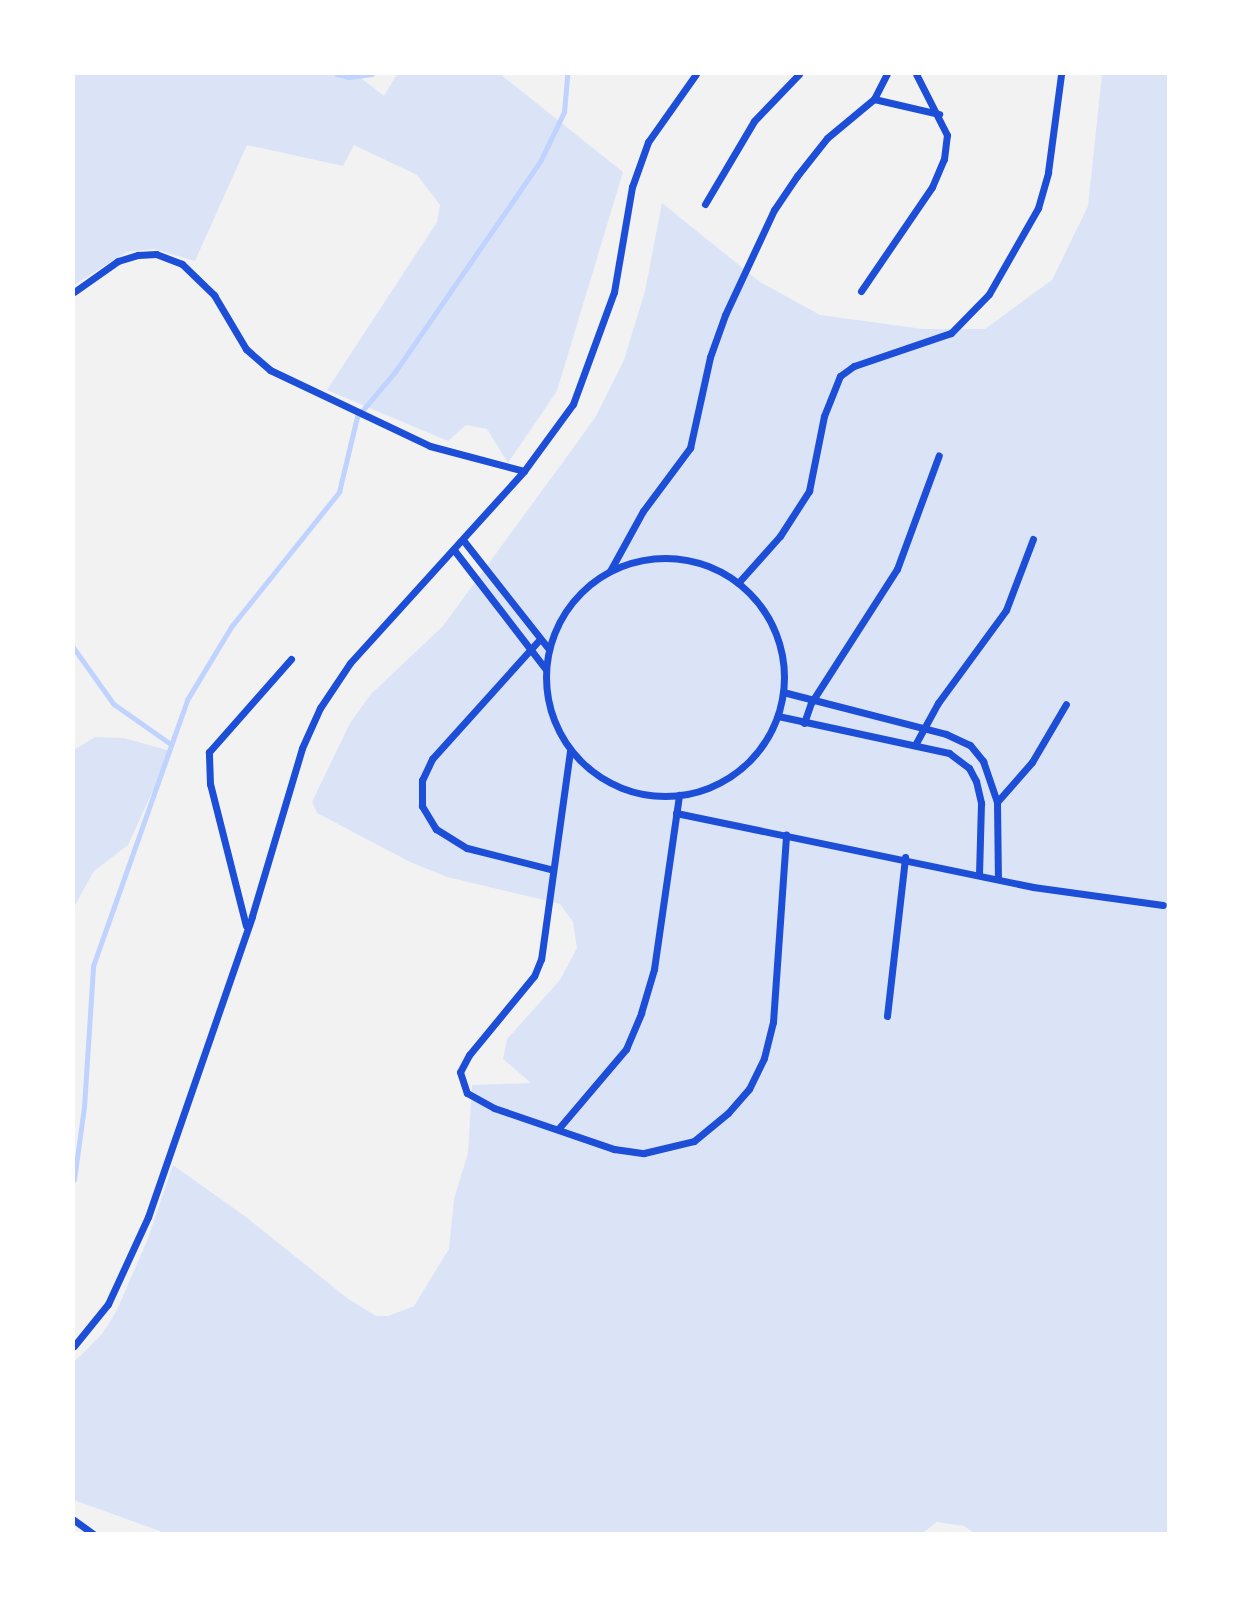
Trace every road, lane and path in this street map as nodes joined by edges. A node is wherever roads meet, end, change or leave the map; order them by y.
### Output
1 (696, 74) edge
2 (799, 74) edge
3 (887, 74) edge
4 (1060, 74) edge
5 (920, 75) edge
6 (874, 99) junction
7 (939, 114) junction
8 (705, 204) dead end
9 (74, 292) edge
10 (861, 292) dead end
11 (939, 455) dead end
12 (524, 471) junction
13 (1033, 539) dead end
14 (463, 540) junction
15 (454, 550) junction
16 (609, 571) junction
17 (738, 583) junction
18 (540, 639) junction
19 (548, 648) junction
20 (531, 652) junction
21 (291, 659) dead end
22 (545, 668) junction
23 (783, 692) junction
24 (811, 703) junction
25 (1066, 704) dead end
26 (778, 716) junction
27 (804, 723) junction
28 (921, 728) junction
29 (915, 745) junction
30 (570, 751) junction
31 (679, 795) junction
32 (997, 802) junction
33 (676, 813) junction
34 (786, 834) junction
35 (905, 857) junction
36 (550, 869) junction
37 (979, 875) junction
38 (998, 879) junction
39 (1163, 905) dead end
40 (247, 928) junction
41 (887, 1016) dead end
42 (559, 1128) junction
43 (74, 1346) edge
44 (74, 1520) edge
45 (93, 1534) edge

1 - 12 street
2 - 8 street
3 - 6 street
4 - 17 street
5 - 7 street
6 - 7 street
6 - 16 street
7 - 10 street
9 - 12 street
11 - 24 street
12 - 14 street
13 - 28 street
14 - 15 street
14 - 18 street
15 - 20 street
15 - 40 street
16 - 17 street
16 - 19 street
17 - 23 street
18 - 19 street
18 - 20 street
19 - 22 street
20 - 22 street
20 - 36 street
21 - 40 street
22 - 30 street
23 - 24 street
23 - 26 street
24 - 27 street
24 - 28 street
25 - 32 street
26 - 27 street
26 - 31 street
27 - 29 street
28 - 29 street
28 - 32 street
29 - 37 street
30 - 31 street
30 - 36 street
31 - 33 street
32 - 38 street
33 - 34 street
33 - 42 street
34 - 35 street
34 - 42 street
35 - 37 street
35 - 41 street
36 - 42 street
37 - 38 street
38 - 39 street
40 - 43 street
44 - 45 street

